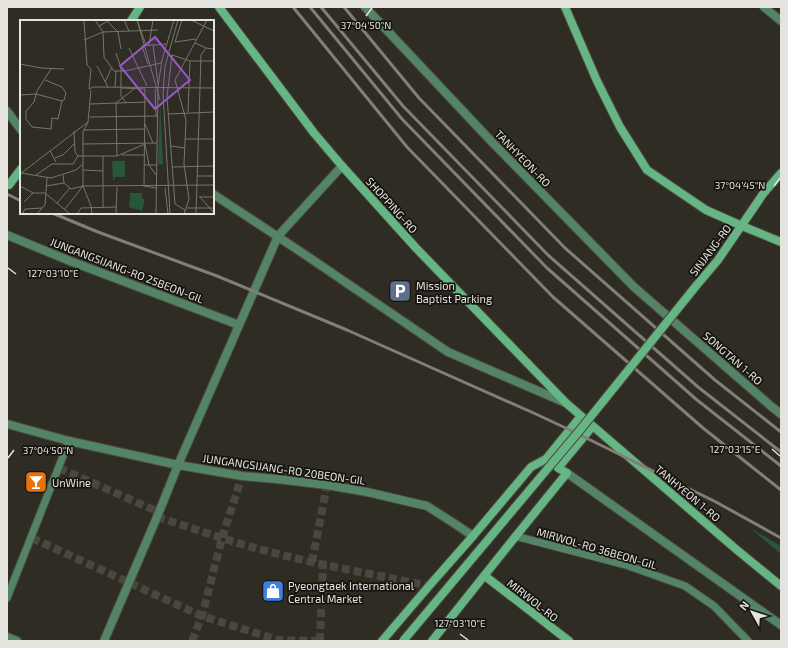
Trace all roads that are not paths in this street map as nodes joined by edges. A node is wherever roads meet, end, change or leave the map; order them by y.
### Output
1 (140, 7) edge
2 (219, 7) edge
3 (365, 7) edge
4 (565, 7) edge
5 (764, 7) edge
6 (132, 20) edge
7 (781, 21) edge
8 (7, 110) edge
9 (20, 129) edge
10 (342, 166) junction
11 (20, 170) edge
12 (781, 174) edge
13 (8, 185) edge
14 (214, 195) edge
15 (742, 226) junction
16 (7, 235) edge
17 (278, 236) junction
18 (781, 242) edge
19 (670, 319) joint
20 (239, 325) junction
21 (566, 403) junction
22 (781, 414) edge
23 (581, 416) junction
24 (7, 424) edge
25 (592, 426) junction
26 (69, 441) junction
27 (178, 465) junction
28 (566, 473) junction
29 (473, 536) junction
30 (515, 536) junction
31 (484, 576) junction
32 (781, 586) edge
33 (7, 598) edge
34 (781, 625) edge
35 (7, 637) edge
36 (17, 641) edge
37 (104, 641) edge
38 (382, 641) edge
39 (403, 641) edge
40 (432, 641) edge
41 (569, 641) edge
42 (748, 641) edge

1 - 6 street
2 - 10 street, SHOPPING-RO
3 - 19 street, TANHYEON-RO
4 - 15 street
5 - 7 street
8 - 9 street
10 - 17 street
10 - 21 street, SHOPPING-RO
11 - 13 street
12 - 15 street, SINJANG-RO
14 - 17 street, SHOPPING-RO
15 - 18 street
15 - 39 street, SINJANG-RO, bridge
16 - 20 street, JUNGANGSIJANG-RO 25BEON-GIL
17 - 20 street
17 - 21 street, SHOPPING-RO
19 - 22 street, SONGTAN 1-RO
20 - 27 street
21 - 23 street, SHOPPING-RO
23 - 25 street, TANHYEON 1-RO
23 - 29 street
24 - 26 street, JUNGANGSIJANG-RO 20BEON-GIL
25 - 28 street
25 - 32 street, TANHYEON 1-RO
26 - 27 street, JUNGANGSIJANG-RO 20BEON-GIL
26 - 33 lane
27 - 29 street, JUNGANGSIJANG-RO 20BEON-GIL
27 - 37 street
28 - 30 street
28 - 34 street
29 - 38 street
30 - 31 street
30 - 42 lane, MIRWOL-RO 36BEON-GIL
31 - 40 street
31 - 41 street, MIRWOL-RO
35 - 36 street

